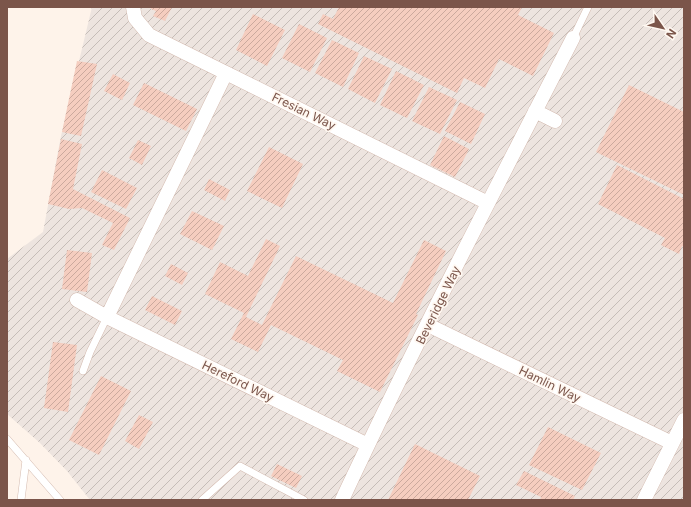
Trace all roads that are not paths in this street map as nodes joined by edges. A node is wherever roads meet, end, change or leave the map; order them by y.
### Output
1 (133, 7) edge
2 (588, 7) edge
3 (573, 38) joint
4 (226, 73) junction
5 (535, 111) junction
6 (555, 121) dead end
7 (488, 203) junction
8 (77, 300) dead end
9 (107, 317) junction
10 (428, 324) junction
11 (82, 371) dead end
12 (684, 420) edge
13 (7, 439) edge
14 (672, 443) junction
15 (368, 445) junction
16 (26, 460) junction
17 (646, 499) edge
18 (21, 500) edge
19 (60, 500) edge
20 (202, 500) edge
21 (304, 500) edge
22 (342, 500) edge

1 - 4 street, Fresian Way
2 - 3 lane
3 - 5 street, Beveridge Way
4 - 7 street, Fresian Way
4 - 9 street
5 - 6 street
5 - 7 street, Beveridge Way
7 - 10 street, Beveridge Way
8 - 9 street, Hereford Way
9 - 11 lane
9 - 15 street, Hereford Way
10 - 14 street, Hamlin Way
10 - 15 street, Beveridge Way
12 - 14 street
13 - 16 lane
14 - 17 street
15 - 22 street, Beveridge Way
16 - 18 lane
16 - 19 lane
20 - 21 lane

